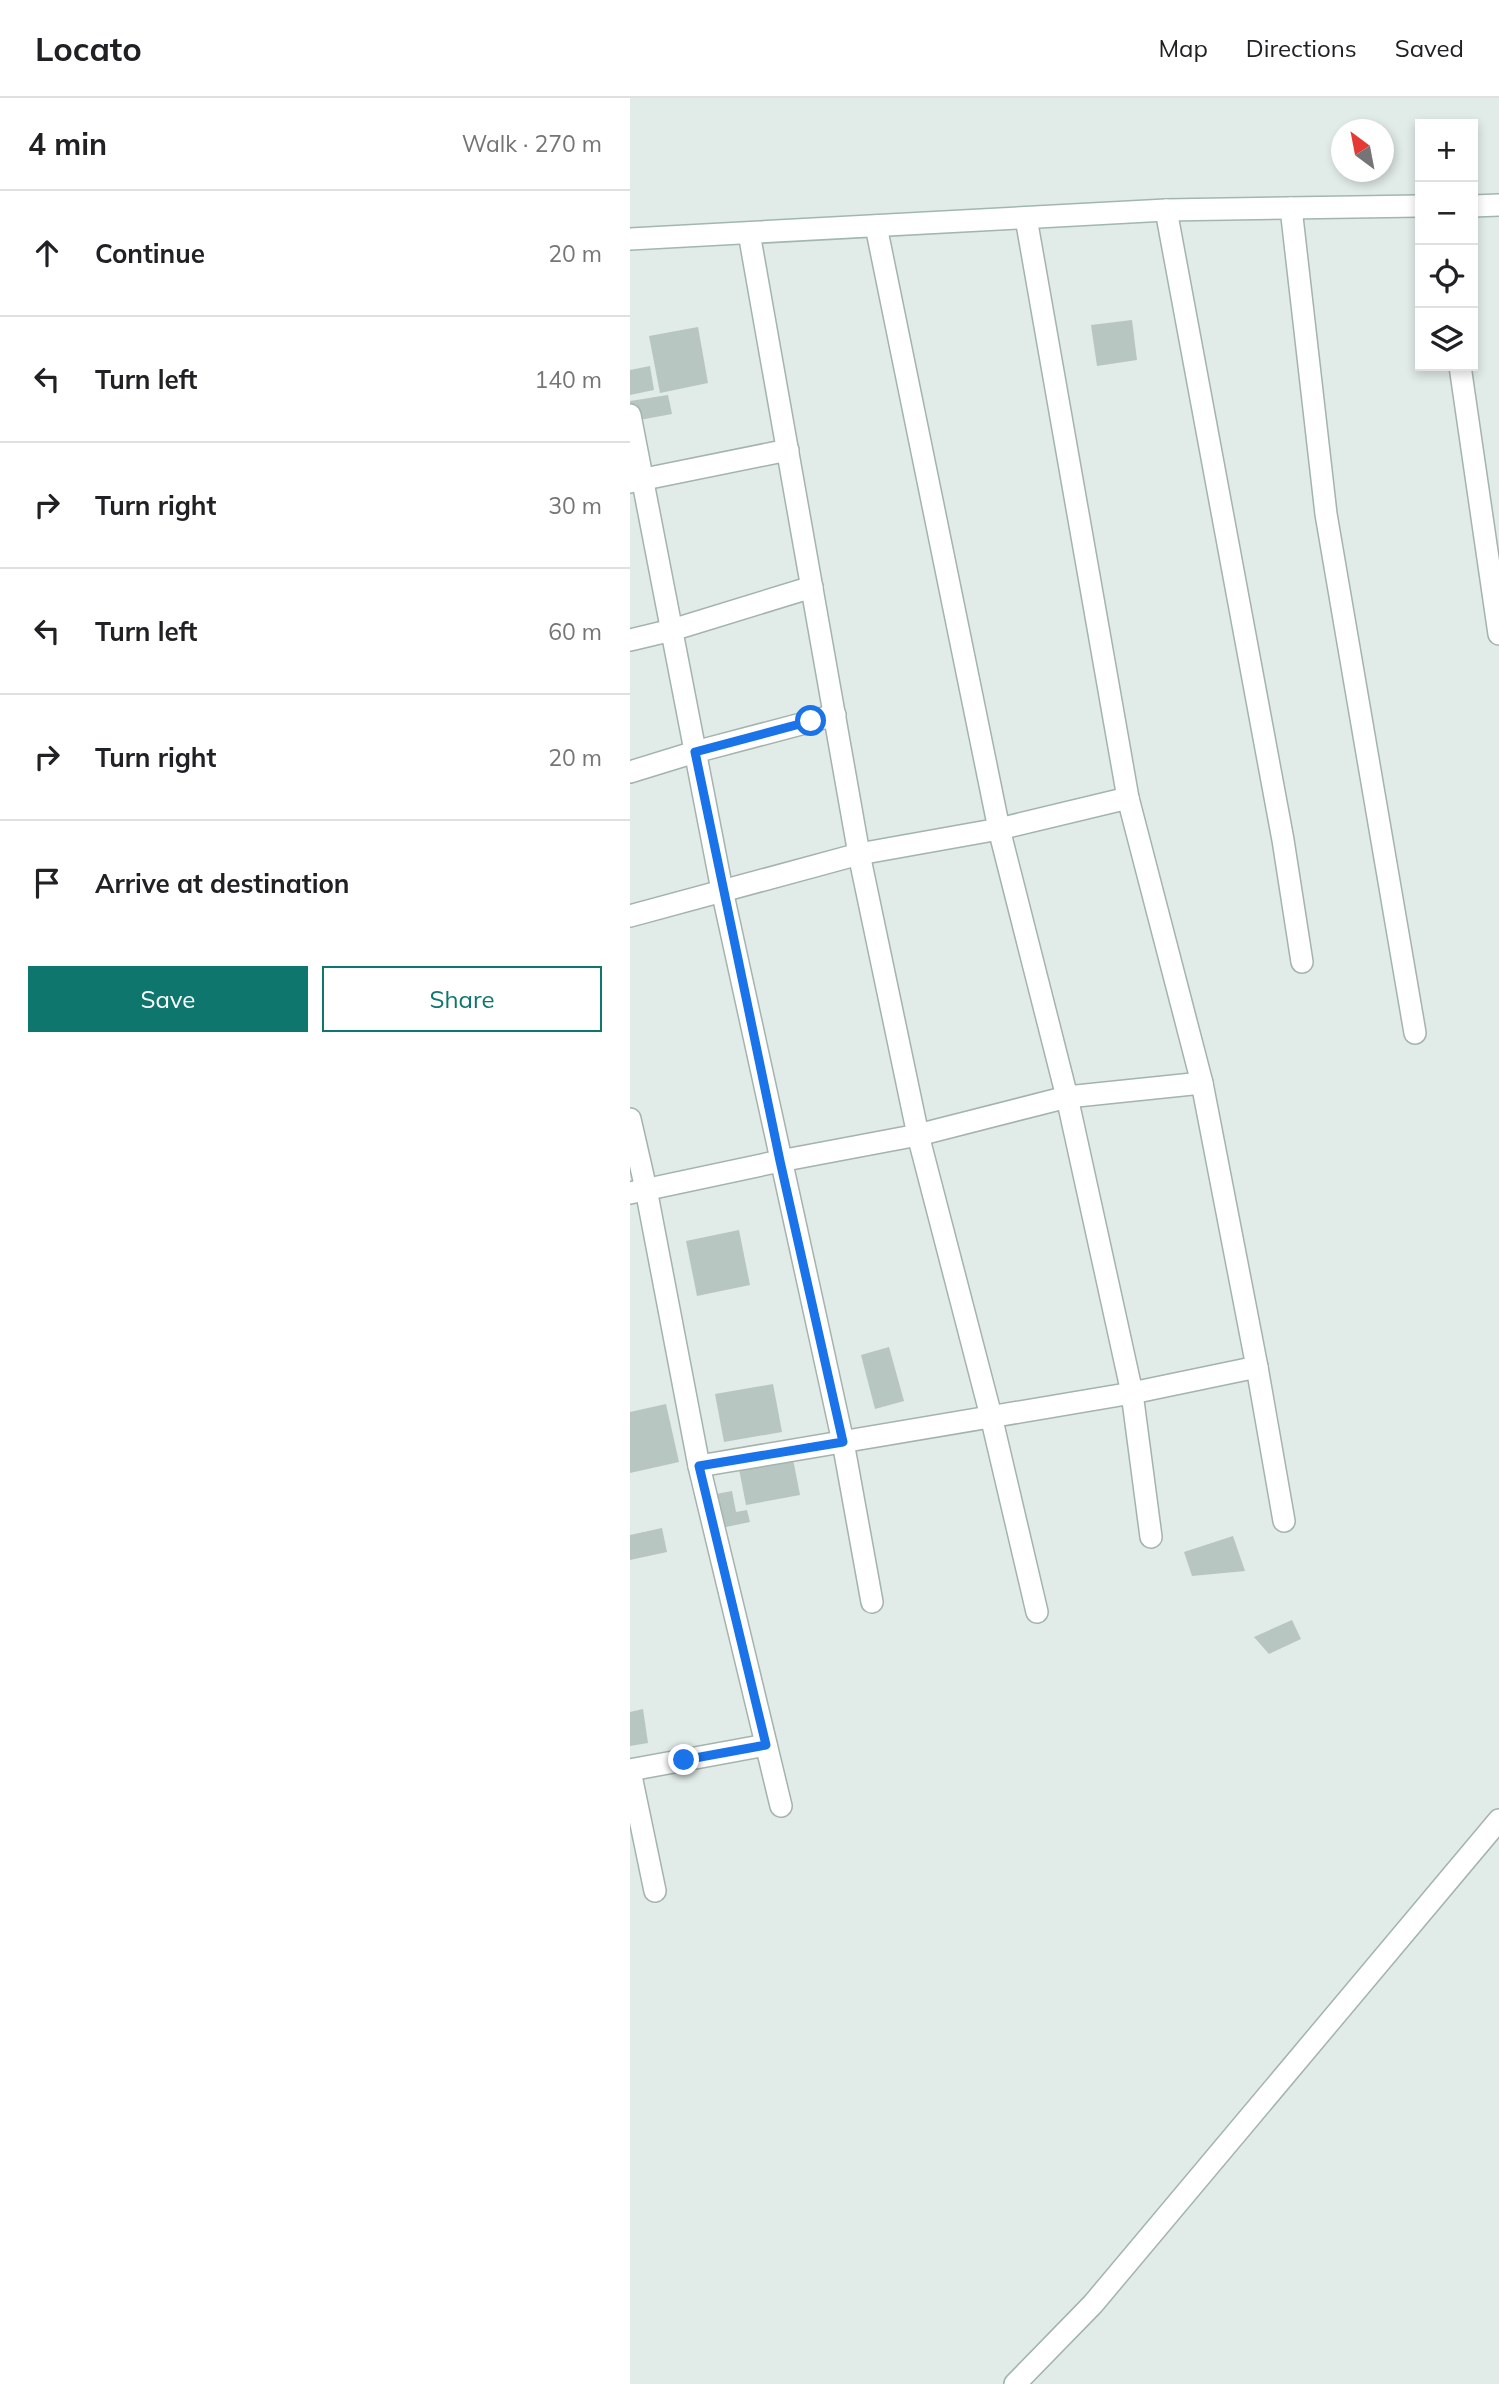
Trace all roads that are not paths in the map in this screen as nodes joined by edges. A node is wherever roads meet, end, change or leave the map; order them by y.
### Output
1 (1499, 205) edge
2 (1415, 206) edge
3 (1478, 206) edge
4 (1291, 208) junction
5 (1167, 210) junction
6 (1026, 218) junction
7 (876, 226) junction
8 (749, 233) junction
9 (630, 239) edge
10 (1461, 371) edge
11 (630, 415) edge
12 (788, 450) junction
13 (636, 480) edge
14 (812, 587) junction
15 (672, 630) junction
16 (1499, 634) edge
17 (630, 640) edge
18 (835, 715) junction
19 (695, 752) junction
20 (630, 772) edge
21 (1128, 798) junction
22 (999, 829) junction
23 (859, 854) junction
24 (722, 890) junction
25 (630, 916) edge
26 (1302, 962) dead end
27 (1415, 1033) dead end
28 (1202, 1083) junction
29 (1067, 1097) junction
30 (630, 1119) edge
31 (918, 1135) junction
32 (780, 1161) junction
33 (638, 1191) edge
34 (1257, 1367) junction
35 (1132, 1393) junction
36 (991, 1416) junction
37 (843, 1442) junction
38 (699, 1466) junction
39 (1284, 1521) dead end
40 (1151, 1537) dead end
41 (872, 1602) dead end
42 (1037, 1612) dead end
43 (766, 1745) junction
44 (630, 1771) edge
45 (781, 1806) dead end
46 (1499, 1820) edge
47 (655, 1891) dead end
48 (1015, 2384) edge

1 - 3 street
2 - 4 street
4 - 5 street
4 - 27 street
5 - 6 street
5 - 26 street
6 - 7 street
6 - 21 street
7 - 8 street
7 - 22 street
8 - 9 street
8 - 12 street
10 - 16 street
11 - 13 street
12 - 13 street
12 - 14 street
13 - 15 street
14 - 15 street
14 - 18 street
15 - 17 street
15 - 19 street
18 - 19 street
18 - 23 street
19 - 20 street
19 - 24 street
21 - 22 street
21 - 28 street
22 - 23 street
22 - 29 street
23 - 24 street
23 - 31 street
24 - 25 street
24 - 32 street
28 - 29 street
28 - 34 street
29 - 31 street
29 - 35 street
30 - 33 street
31 - 32 street
31 - 36 street
32 - 33 street
32 - 37 street
33 - 38 street
34 - 35 street
34 - 39 street
35 - 36 street
35 - 40 street
36 - 37 street
36 - 42 street
37 - 38 street
37 - 41 street
38 - 43 street
43 - 44 street
43 - 45 street
44 - 47 street
46 - 48 street

